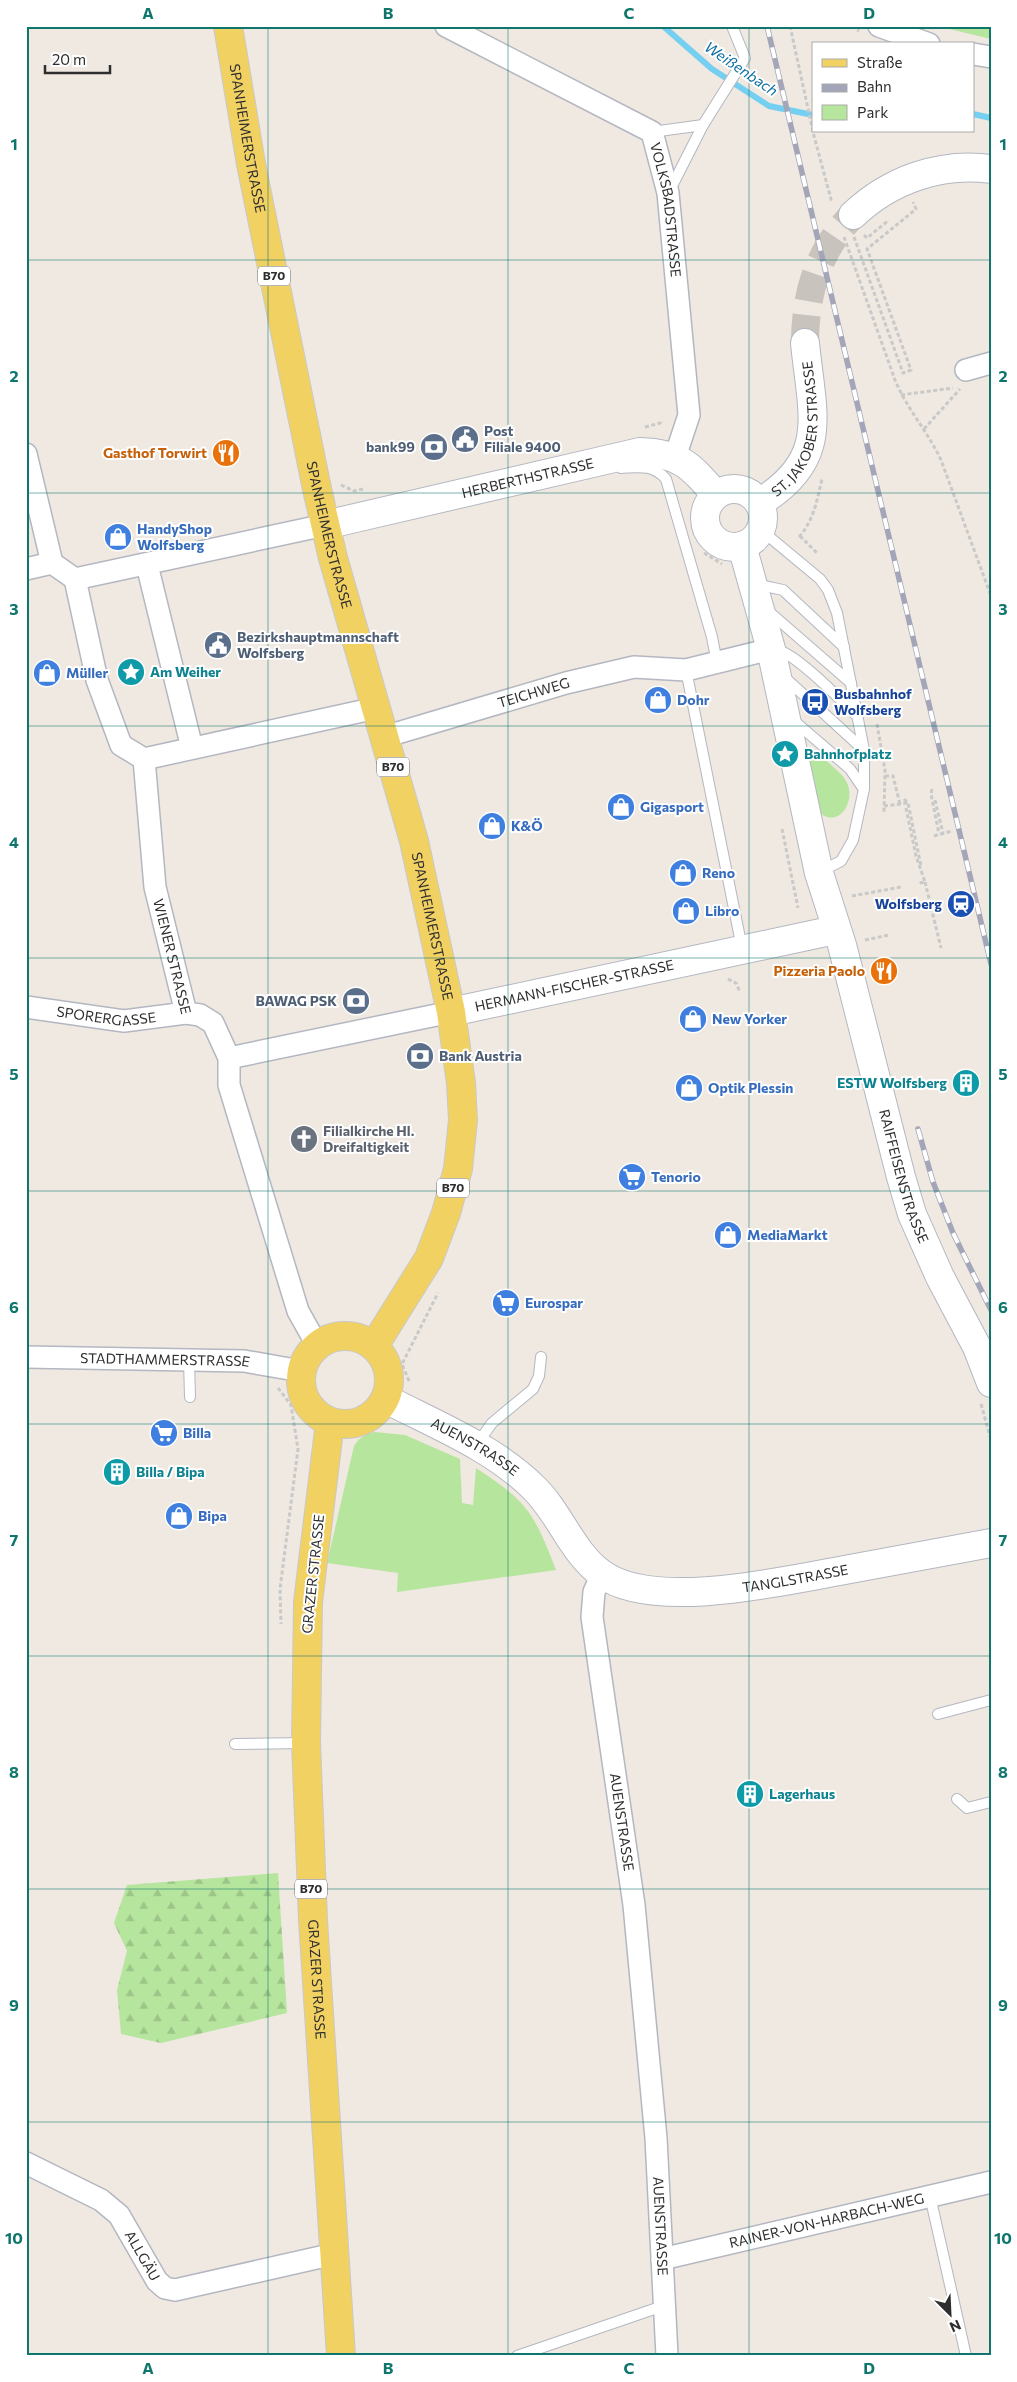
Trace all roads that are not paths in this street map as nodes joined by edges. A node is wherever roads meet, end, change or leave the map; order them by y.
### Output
1 (228, 26) edge
2 (446, 26) edge
3 (732, 26) edge
4 (879, 26) edge
5 (923, 42) edge
6 (974, 54) edge
7 (991, 57) edge
8 (703, 125) junction
9 (652, 132) junction
10 (991, 169) edge
11 (668, 193) junction
12 (846, 222) tunnel mouth
13 (805, 343) tunnel mouth
14 (991, 363) edge
15 (966, 370) dead end
16 (26, 454) edge
17 (675, 457) junction
18 (565, 470) junction
19 (716, 495) junction
20 (760, 504) junction
21 (325, 525) junction
22 (743, 547) junction
23 (52, 563) junction
24 (147, 564) junction
25 (26, 569) edge
26 (75, 579) junction
27 (757, 594) junction
28 (844, 647) junction
29 (773, 659) junction
30 (717, 663) junction
31 (686, 670) junction
32 (851, 683) junction
33 (376, 708) junction
34 (784, 711) junction
35 (857, 716) junction
36 (384, 737) junction
37 (192, 748) junction
38 (864, 750) junction
39 (144, 759) junction
40 (864, 789) junction
41 (818, 873) junction
42 (835, 930) junction
43 (742, 950) junction
44 (26, 1007) edge
45 (450, 1012) junction
46 (186, 1013) junction
47 (230, 1058) junction
48 (317, 1345) junction
49 (374, 1346) junction
50 (26, 1357) edge
51 (541, 1357) dead end
52 (189, 1360) junction
53 (301, 1372) junction
54 (985, 1389) edge
55 (190, 1397) dead end
56 (386, 1399) junction
57 (330, 1422) junction
58 (476, 1446) junction
59 (991, 1543) edge
60 (602, 1574) junction
61 (991, 1700) edge
62 (938, 1714) dead end
63 (306, 1743) junction
64 (235, 1744) dead end
65 (957, 1799) dead end
66 (991, 1802) edge
67 (30, 2165) edge
68 (991, 2182) edge
69 (930, 2196) junction
70 (334, 2254) junction
71 (662, 2259) junction
72 (663, 2306) junction
73 (341, 2356) edge
74 (517, 2356) edge
75 (667, 2356) edge
76 (966, 2356) edge

1 - 21 main road, SPANHEIMERSTRASSE / B70
2 - 9 street, VOLKSBADSTRASSE
3 - 8 lane
4 - 5 street
6 - 7 street
8 - 9 lane
8 - 11 lane
9 - 11 street, VOLKSBADSTRASSE
10 - 12 street
11 - 17 street, VOLKSBADSTRASSE
13 - 20 street, ST. JAKOBER STRASSE
14 - 15 street
16 - 23 street
17 - 18 street, HERBERTHSTRASSE
17 - 19 street, HERBERTHSTRASSE
18 - 21 street, HERBERTHSTRASSE
18 - 30 lane
19 - 20 street
19 - 22 street
20 - 22 street
21 - 24 street
21 - 33 main road, SPANHEIMERSTRASSE / B70
22 - 27 street
22 - 28 lane
23 - 25 street
23 - 26 street
24 - 26 street
24 - 37 street
26 - 39 street
27 - 28 lane
27 - 29 street
27 - 32 lane
28 - 32 lane
29 - 30 street
29 - 34 street
29 - 35 lane
29 - 38 lane
30 - 31 street
31 - 36 street, TEICHWEG
31 - 43 lane
32 - 35 lane
33 - 36 main road, SPANHEIMERSTRASSE / B70
33 - 37 street
34 - 40 lane
34 - 41 street
35 - 38 lane
36 - 45 main road, SPANHEIMERSTRASSE / B70
37 - 39 street
38 - 40 lane
39 - 46 street, WIENER STRASSE
40 - 41 lane
41 - 42 street
42 - 43 street
42 - 54 street, RAIFFEISENSTRASSE
43 - 45 street, HERMANN-FISCHER-STRASSE
44 - 46 street, SPORERGASSE
45 - 47 street, HERMANN-FISCHER-STRASSE
45 - 49 main road, SPANHEIMERSTRASSE / B70
46 - 47 street, WIENER STRASSE
47 - 48 street
48 - 49 main road
48 - 53 main road
49 - 56 main road
50 - 52 street, STADTHAMMERSTRASSE
51 - 58 lane
52 - 53 street, STADTHAMMERSTRASSE
52 - 55 lane
53 - 57 main road
56 - 57 main road
56 - 58 street, AUENSTRASSE
57 - 63 main road, GRAZER STRASSE / B70
58 - 60 street, AUENSTRASSE
59 - 60 street, TANGLSTRASSE
60 - 71 street, AUENSTRASSE
61 - 62 lane
63 - 64 lane
63 - 70 main road, GRAZER STRASSE / B70
65 - 66 lane
67 - 70 street, ALLGÄU
68 - 69 street, RAINER-VON-HARBACH-WEG
69 - 71 street, RAINER-VON-HARBACH-WEG
69 - 76 lane
70 - 73 main road, GRAZER STRASSE / B70
71 - 72 street, AUENSTRASSE
72 - 74 lane
72 - 75 street, AUENSTRASSE

